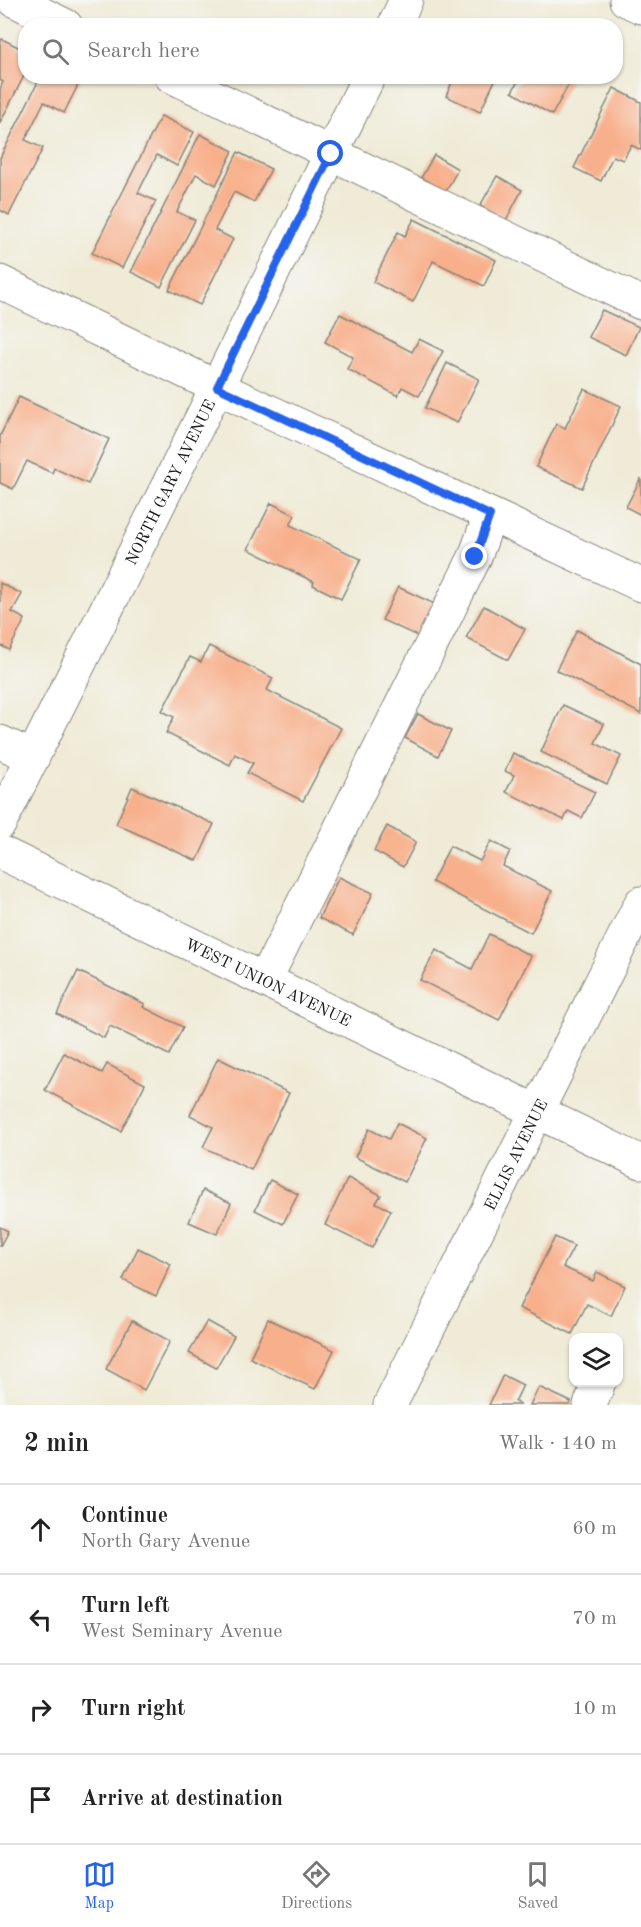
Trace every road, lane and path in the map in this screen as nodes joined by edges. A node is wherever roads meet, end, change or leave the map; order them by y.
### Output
1 (14, 0) edge
2 (406, 0) edge
3 (626, 0) edge
4 (641, 7) edge
5 (50, 18) edge
6 (398, 18) edge
7 (187, 84) edge
8 (365, 84) edge
9 (331, 154) junction
10 (0, 282) edge
11 (641, 303) edge
12 (217, 387) junction
13 (490, 515) junction
14 (641, 585) edge
15 (0, 742) edge
16 (33, 757) junction
17 (0, 823) edge
18 (0, 852) edge
19 (641, 903) edge
20 (265, 980) junction
21 (537, 1112) junction
22 (641, 1162) edge
23 (597, 1387) edge
24 (390, 1405) edge
25 (590, 1405) edge

1 - 5 street
2 - 6 street
3 - 4 street
7 - 9 street
8 - 9 street, NORTH GARY AVENUE
9 - 11 street
9 - 12 street, NORTH GARY AVENUE
10 - 12 street
12 - 13 street
12 - 16 street, NORTH GARY AVENUE
13 - 14 street
13 - 20 street
15 - 16 street
16 - 17 street, NORTH GARY AVENUE
18 - 20 street, WEST UNION AVENUE
19 - 21 street, ELLIS AVENUE
20 - 21 street, WEST UNION AVENUE
21 - 22 street, WEST UNION AVENUE
21 - 24 street, ELLIS AVENUE
23 - 25 street

